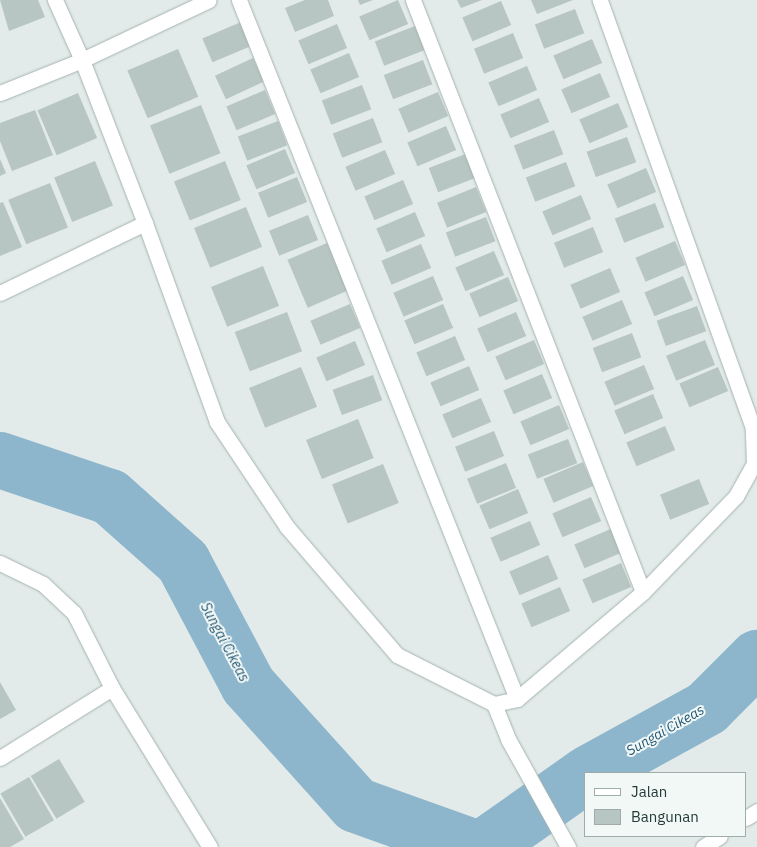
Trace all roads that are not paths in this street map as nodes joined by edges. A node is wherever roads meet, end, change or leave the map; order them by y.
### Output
1 (55, 0) edge
2 (209, 0) edge
3 (239, 0) edge
4 (413, 0) edge
5 (600, 0) edge
6 (82, 60) junction
7 (0, 93) edge
8 (145, 223) junction
9 (0, 293) edge
10 (0, 563) edge
11 (643, 592) junction
12 (112, 688) junction
13 (517, 699) junction
14 (494, 704) junction
15 (0, 758) edge
16 (718, 837) edge
17 (566, 844) edge
18 (209, 847) edge
19 (703, 847) edge

1 - 6 street
2 - 6 street
3 - 13 street
4 - 11 street
5 - 11 street
6 - 7 street
6 - 8 street
8 - 9 street
8 - 14 street
10 - 12 street
11 - 13 street
12 - 15 street
12 - 18 street
13 - 14 street
14 - 17 street
16 - 19 street

